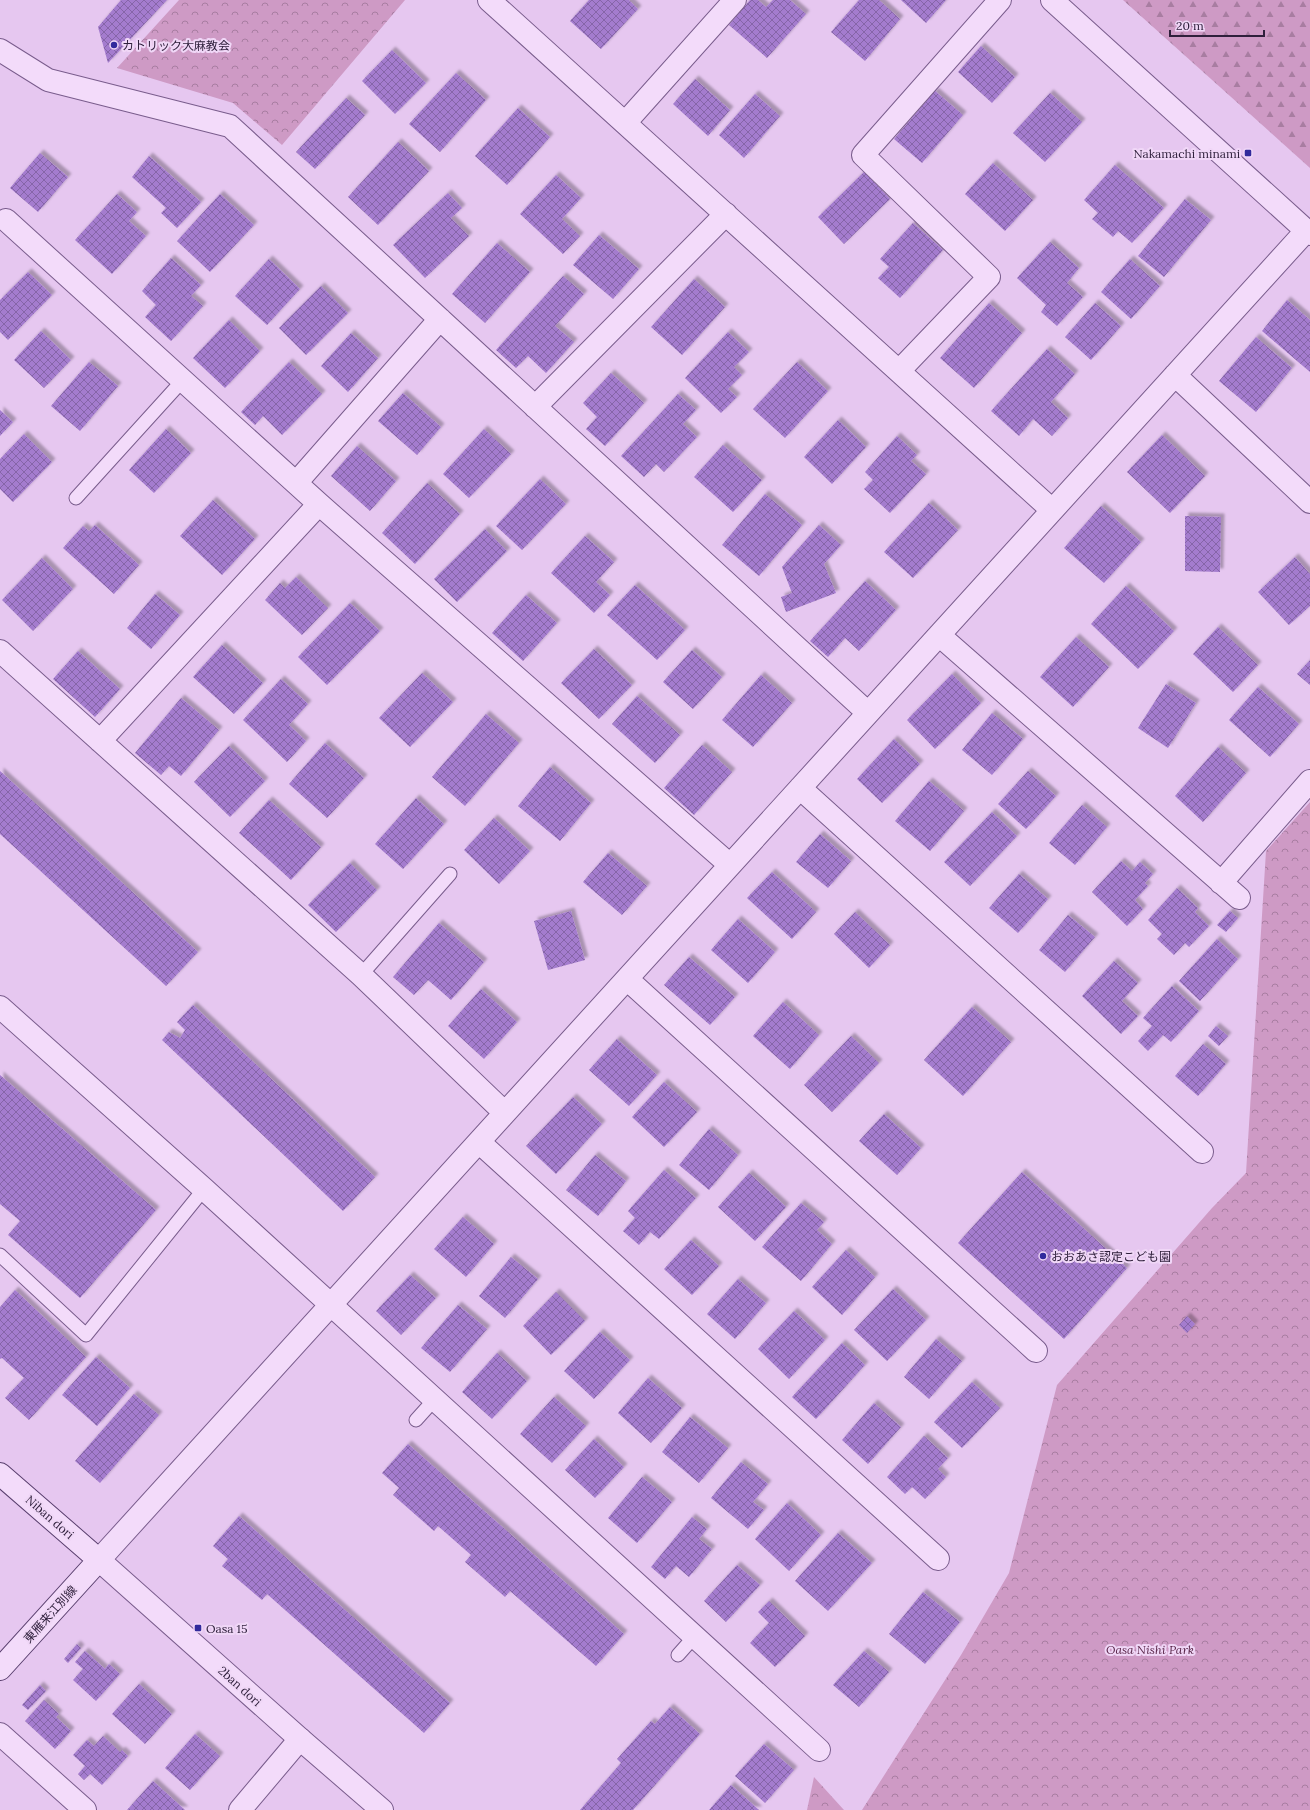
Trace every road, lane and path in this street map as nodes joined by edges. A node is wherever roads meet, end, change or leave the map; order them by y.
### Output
1 (490, 0) edge
2 (735, 0) edge
3 (1000, 0) edge
4 (1052, 0) edge
5 (0, 50) edge
6 (625, 123) junction
7 (726, 214) junction
8 (6, 220) dead end
9 (1308, 232) edge
10 (440, 319) junction
11 (899, 371) junction
12 (1175, 375) junction
13 (183, 380) junction
14 (535, 407) junction
15 (296, 483) junction
16 (76, 498) dead end
17 (1310, 502) edge
18 (319, 504) junction
19 (1052, 510) junction
20 (939, 635) junction
21 (0, 652) edge
22 (868, 713) junction
23 (100, 741) junction
24 (1310, 781) edge
25 (800, 788) junction
26 (730, 865) junction
27 (450, 874) dead end
28 (1221, 883) junction
29 (1239, 898) dead end
30 (360, 974) junction
31 (627, 979) junction
32 (0, 1007) edge
33 (505, 1113) junction
34 (479, 1142) junction
35 (1202, 1152) dead end
36 (204, 1189) junction
37 (0, 1255) edge
38 (330, 1306) junction
39 (1036, 1351) dead end
40 (434, 1400) junction
41 (416, 1420) dead end
42 (0, 1474) edge
43 (938, 1559) dead end
44 (99, 1560) junction
45 (694, 1637) junction
46 (678, 1655) dead end
47 (0, 1669) edge
48 (0, 1734) edge
49 (300, 1739) junction
50 (819, 1750) dead end
51 (85, 1810) edge
52 (240, 1810) edge
53 (382, 1810) edge

1 - 6 street
2 - 6 street
3 - 11 street
4 - 9 street
5 - 10 street
6 - 7 street
7 - 11 street
7 - 14 street
8 - 13 street
9 - 12 street, 東雁来江別線
10 - 14 street
10 - 15 street
11 - 19 street
12 - 17 street
12 - 19 street, 東雁来江別線
13 - 15 street
13 - 16 lane
14 - 22 street
15 - 18 street
18 - 23 street
18 - 26 street
19 - 20 street, 東雁来江別線
20 - 22 street, 東雁来江別線
20 - 28 street
21 - 23 street
22 - 25 street, 東雁来江別線
23 - 30 street
24 - 28 street
25 - 26 street, 東雁来江別線
25 - 35 street
26 - 31 street, 東雁来江別線
27 - 30 lane
28 - 29 street
30 - 33 street
31 - 33 street, 東雁来江別線
31 - 39 street
32 - 36 street
33 - 34 street, 東雁来江別線
34 - 38 street, 東雁来江別線
34 - 43 street
36 - 37 lane
36 - 38 street
38 - 40 street
38 - 44 street, 東雁来江別線
40 - 41 lane
40 - 45 street
42 - 44 street, Niban dori
44 - 47 street, 東雁来江別線
44 - 49 street, 2ban dori
45 - 46 lane
45 - 50 street
48 - 51 street
49 - 52 street
49 - 53 street, 2ban dori

